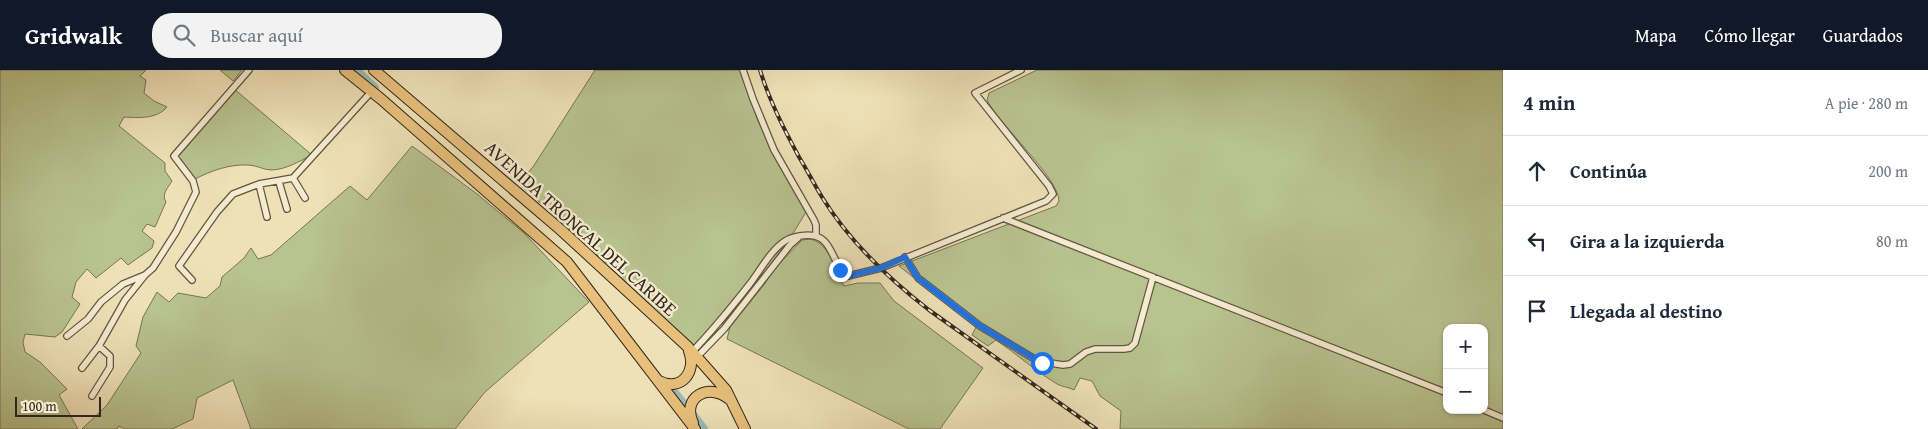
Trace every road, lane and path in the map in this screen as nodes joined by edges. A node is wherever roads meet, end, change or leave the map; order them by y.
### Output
1 (249, 70) edge
2 (345, 70) edge
3 (374, 70) edge
4 (743, 70) edge
5 (1021, 70) edge
6 (372, 92) junction
7 (293, 178) junction
8 (279, 182) junction
9 (259, 184) junction
10 (305, 198) dead end
11 (287, 209) dead end
12 (266, 216) dead end
13 (1003, 218) junction
14 (816, 236) junction
15 (905, 257) junction
16 (145, 275) junction
17 (1153, 277) junction
18 (192, 280) dead end
19 (67, 336) dead end
20 (99, 346) junction
21 (692, 352) junction
22 (82, 368) dead end
23 (658, 380) junction
24 (1443, 391) edge
25 (92, 396) dead end
26 (733, 403) junction
27 (1488, 412) edge
28 (1503, 418) edge
29 (696, 429) edge
30 (745, 429) edge

1 - 16 street
2 - 6 highway, AVENIDA TRONCAL DEL CARIBE
3 - 21 highway, AVENIDA TRONCAL DEL CARIBE
4 - 14 street
5 - 13 street
6 - 7 street
6 - 23 highway, AVENIDA TRONCAL DEL CARIBE
7 - 8 street
7 - 10 street
8 - 9 street
8 - 11 street
9 - 12 street
9 - 18 street
13 - 15 street
13 - 17 street
14 - 15 street
14 - 21 street
15 - 17 street
16 - 19 street
16 - 20 street
17 - 24 street
20 - 22 street
20 - 25 street
21 - 23 highway
21 - 26 highway, AVENIDA TRONCAL DEL CARIBE
23 - 29 highway, AVENIDA TRONCAL DEL CARIBE
26 - 29 highway
26 - 30 highway, AVENIDA TRONCAL DEL CARIBE
27 - 28 street

